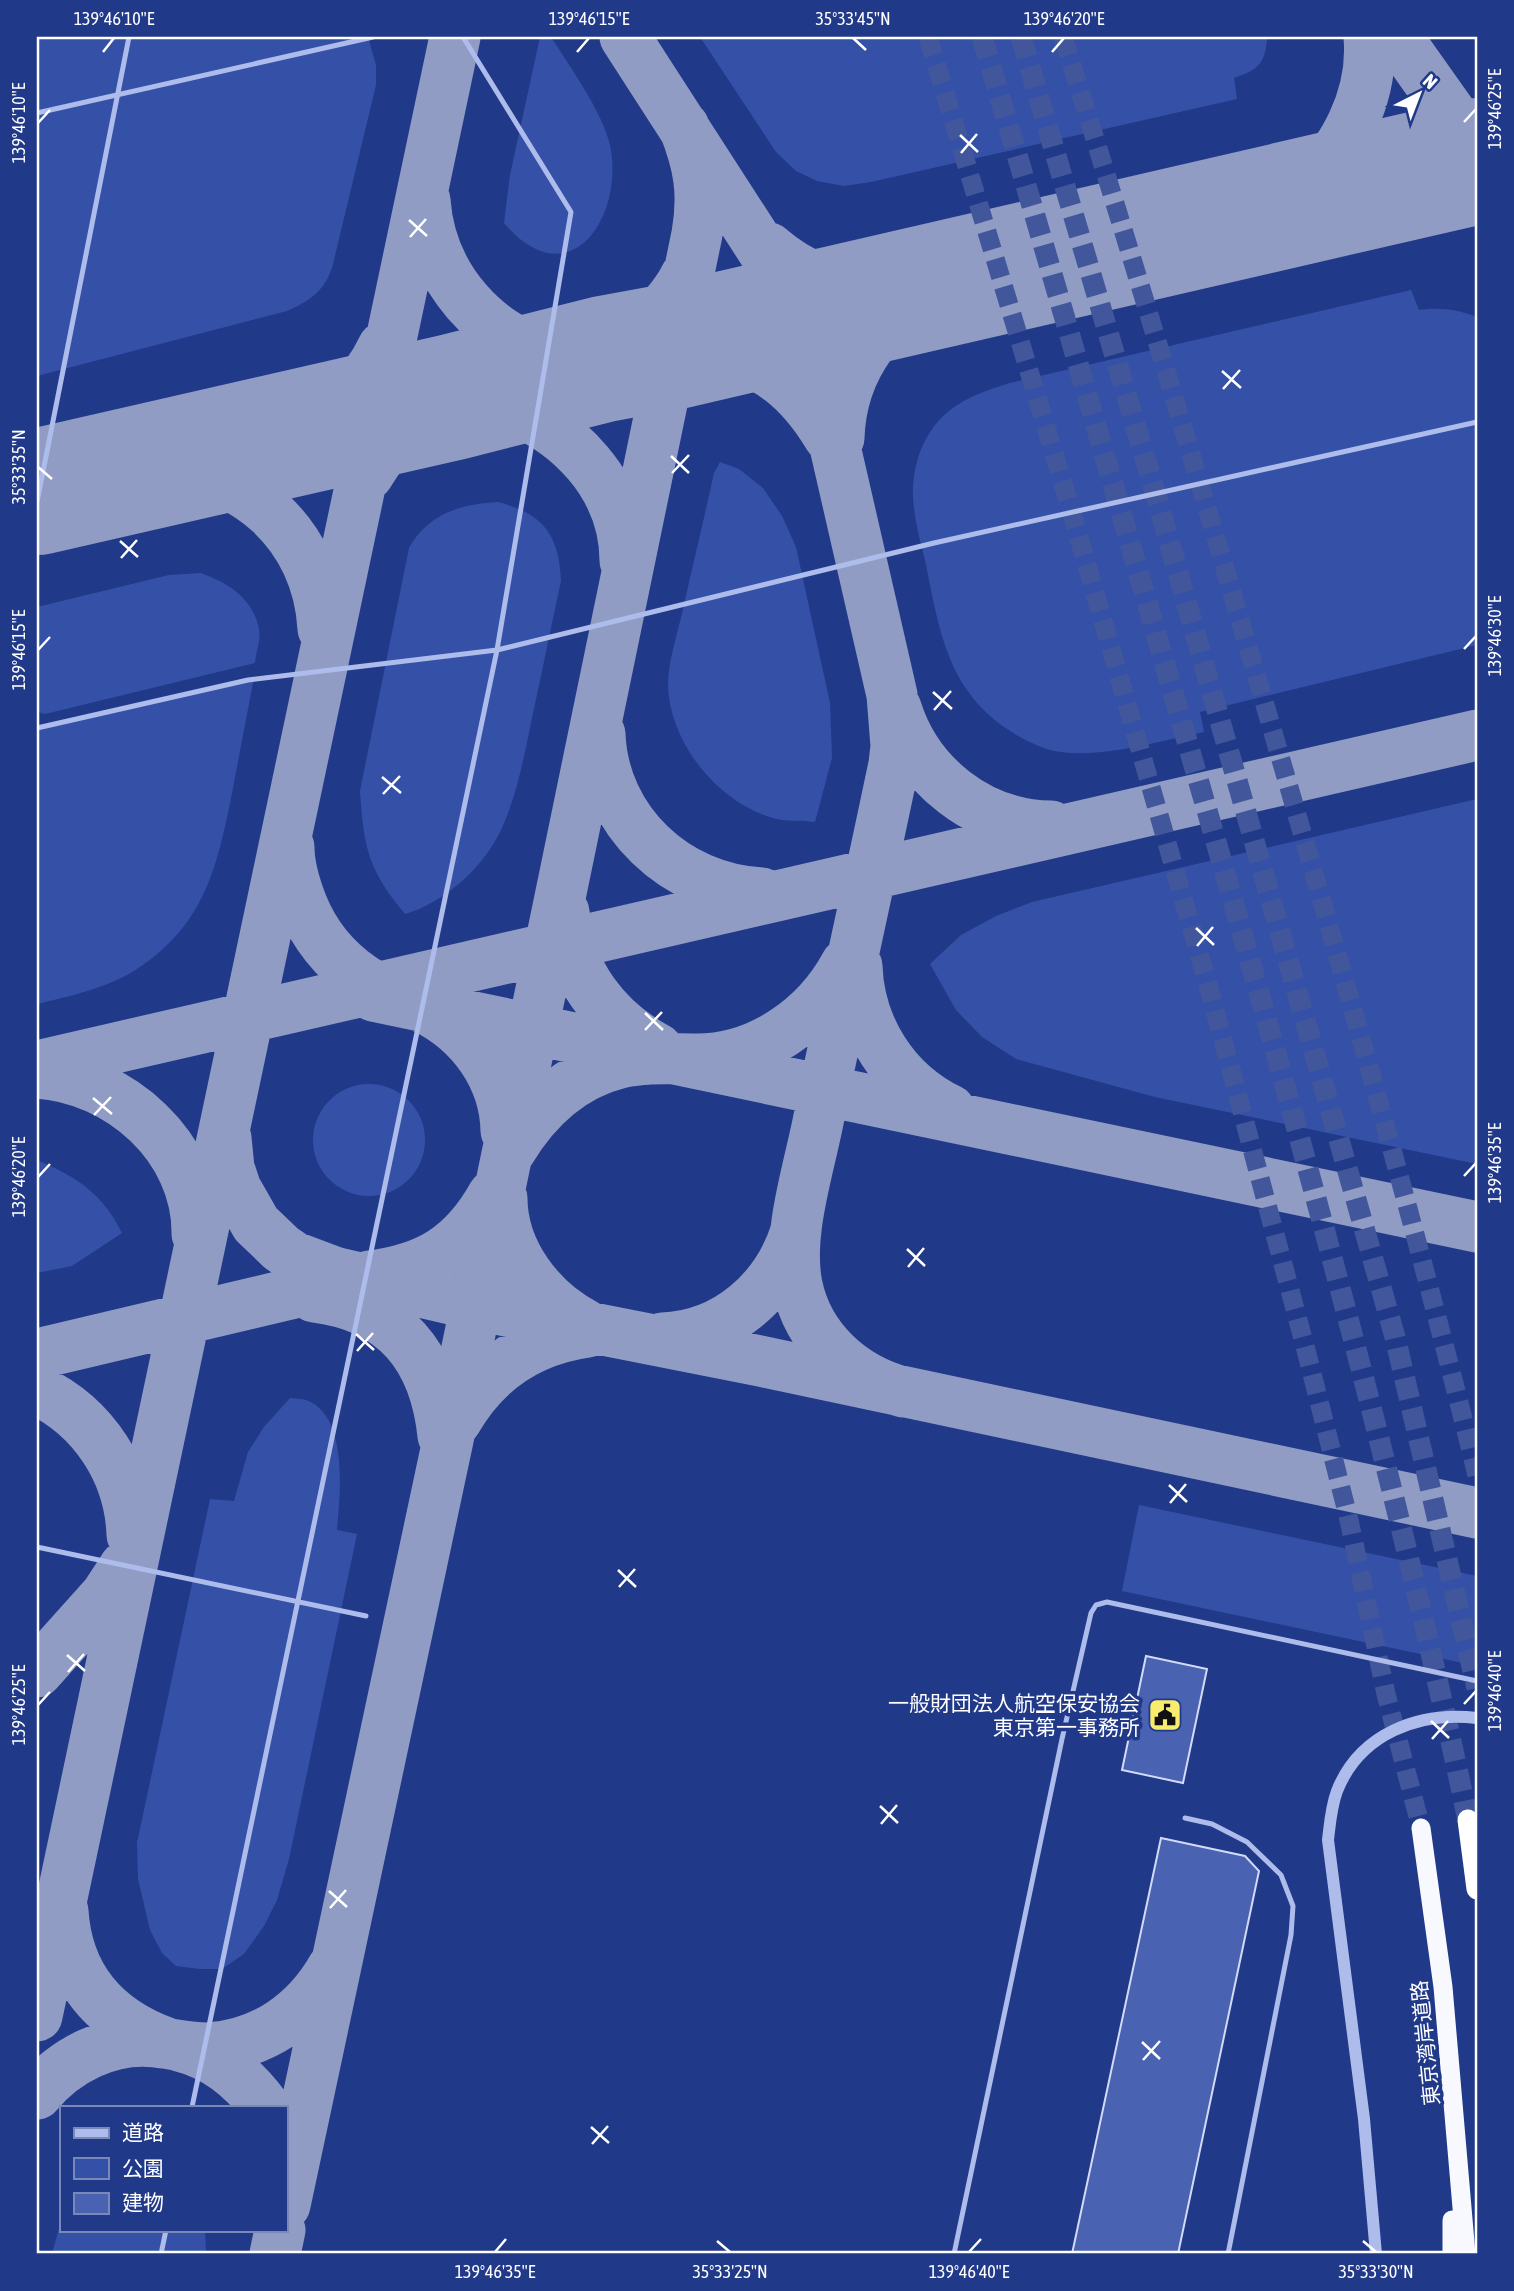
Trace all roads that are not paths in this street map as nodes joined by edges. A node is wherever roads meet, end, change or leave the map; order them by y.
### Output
1 (129, 37) edge
2 (373, 37) edge
3 (463, 37) edge
4 (117, 95) junction
5 (37, 113) edge
6 (1477, 422) edge
7 (37, 502) edge
8 (498, 650) junction
9 (37, 728) edge
10 (37, 1547) edge
11 (300, 1602) junction
12 (366, 1616) dead end
13 (1477, 1681) edge
14 (1477, 1718) edge
15 (1185, 1818) dead end
16 (1468, 1820) tunnel mouth
17 (1421, 1828) tunnel mouth
18 (1477, 1889) edge
19 (1454, 2097) junction
20 (192, 2106) edge
21 (166, 2232) edge
22 (161, 2254) edge
23 (954, 2254) edge
24 (1228, 2254) edge
25 (1376, 2254) edge
26 (1452, 2254) edge
27 (1466, 2254) edge

1 - 4 lane
2 - 4 lane
3 - 8 lane
4 - 5 lane
4 - 7 lane
6 - 8 lane
8 - 9 lane
8 - 11 lane
10 - 11 lane
11 - 12 lane
11 - 20 lane
13 - 23 lane
14 - 25 street
15 - 24 lane
16 - 18 highway
17 - 19 highway, 東京湾岸道路
19 - 26 highway
19 - 27 highway, 東京湾岸道路
21 - 22 lane

